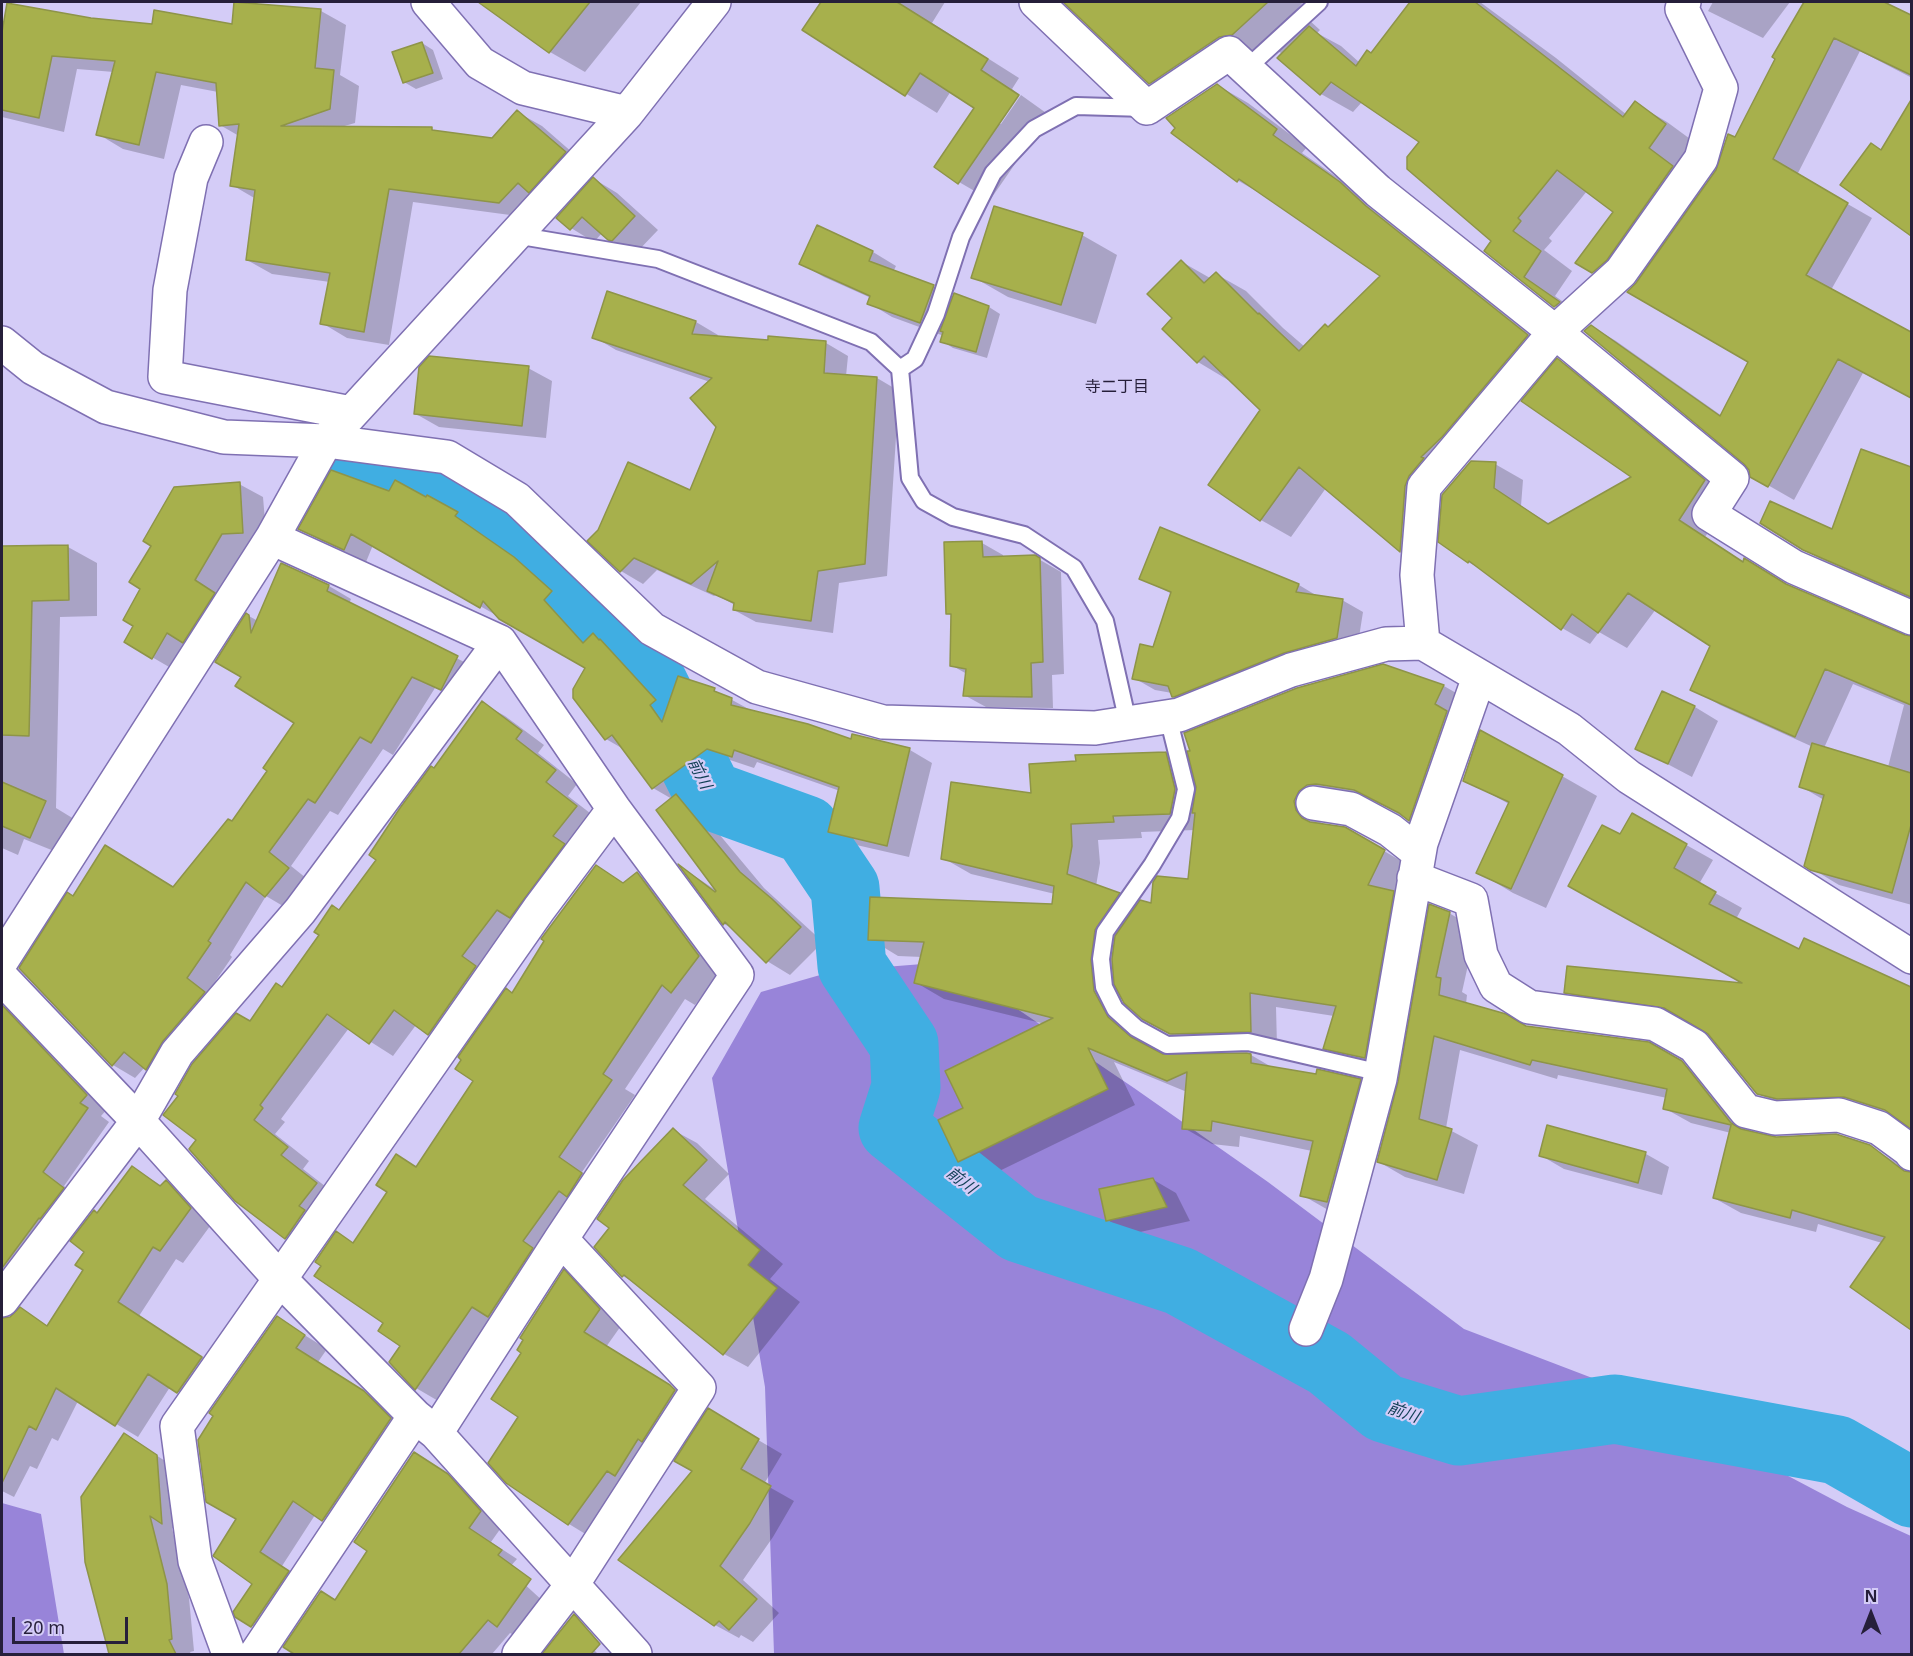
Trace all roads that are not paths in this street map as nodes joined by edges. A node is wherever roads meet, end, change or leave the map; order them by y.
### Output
1 (428, 2) edge
2 (714, 2) edge
3 (1036, 2) edge
4 (1319, 2) edge
5 (1684, 2) edge
6 (1246, 69) junction
7 (1146, 108) junction
8 (627, 113) junction
9 (206, 142) dead end
10 (515, 235) junction
11 (1555, 332) junction
12 (2, 343) edge
13 (900, 369) junction
14 (351, 413) junction
15 (326, 441) junction
16 (272, 538) junction
17 (1911, 618) edge
18 (500, 642) junction
19 (1423, 643) junction
20 (1479, 677) junction
21 (1168, 717) junction
22 (1128, 723) junction
23 (1312, 803) dead end
24 (614, 808) junction
25 (1417, 865) junction
26 (1911, 957) edge
27 (2, 960) edge
28 (2, 978) edge
29 (1381, 1073) junction
30 (138, 1121) junction
31 (1911, 1150) edge
32 (561, 1239) junction
33 (280, 1280) junction
34 (2, 1300) edge
35 (1306, 1329) dead end
36 (426, 1424) junction
37 (572, 1585) junction
38 (230, 1654) edge
39 (256, 1654) edge
40 (519, 1654) edge
41 (635, 1654) edge

1 - 8 street
2 - 8 street
3 - 7 street
4 - 6 lane
5 - 11 street
6 - 7 street
6 - 11 street
7 - 13 lane
8 - 10 street
9 - 14 street
10 - 13 lane
10 - 14 street
11 - 17 street
11 - 19 street
12 - 15 street
13 - 22 lane
14 - 15 street
15 - 16 street
15 - 22 street
16 - 18 street
16 - 27 street
18 - 24 street
18 - 30 street
19 - 20 street
19 - 21 street
20 - 25 street
20 - 26 street
21 - 22 street
21 - 29 lane
23 - 25 street
24 - 32 street
24 - 33 street
25 - 29 street
25 - 31 street
28 - 30 street
29 - 35 street
30 - 33 street
30 - 34 street
32 - 36 street
32 - 37 street
33 - 36 street
33 - 38 street
36 - 37 street
36 - 39 street
37 - 40 street
37 - 41 street

